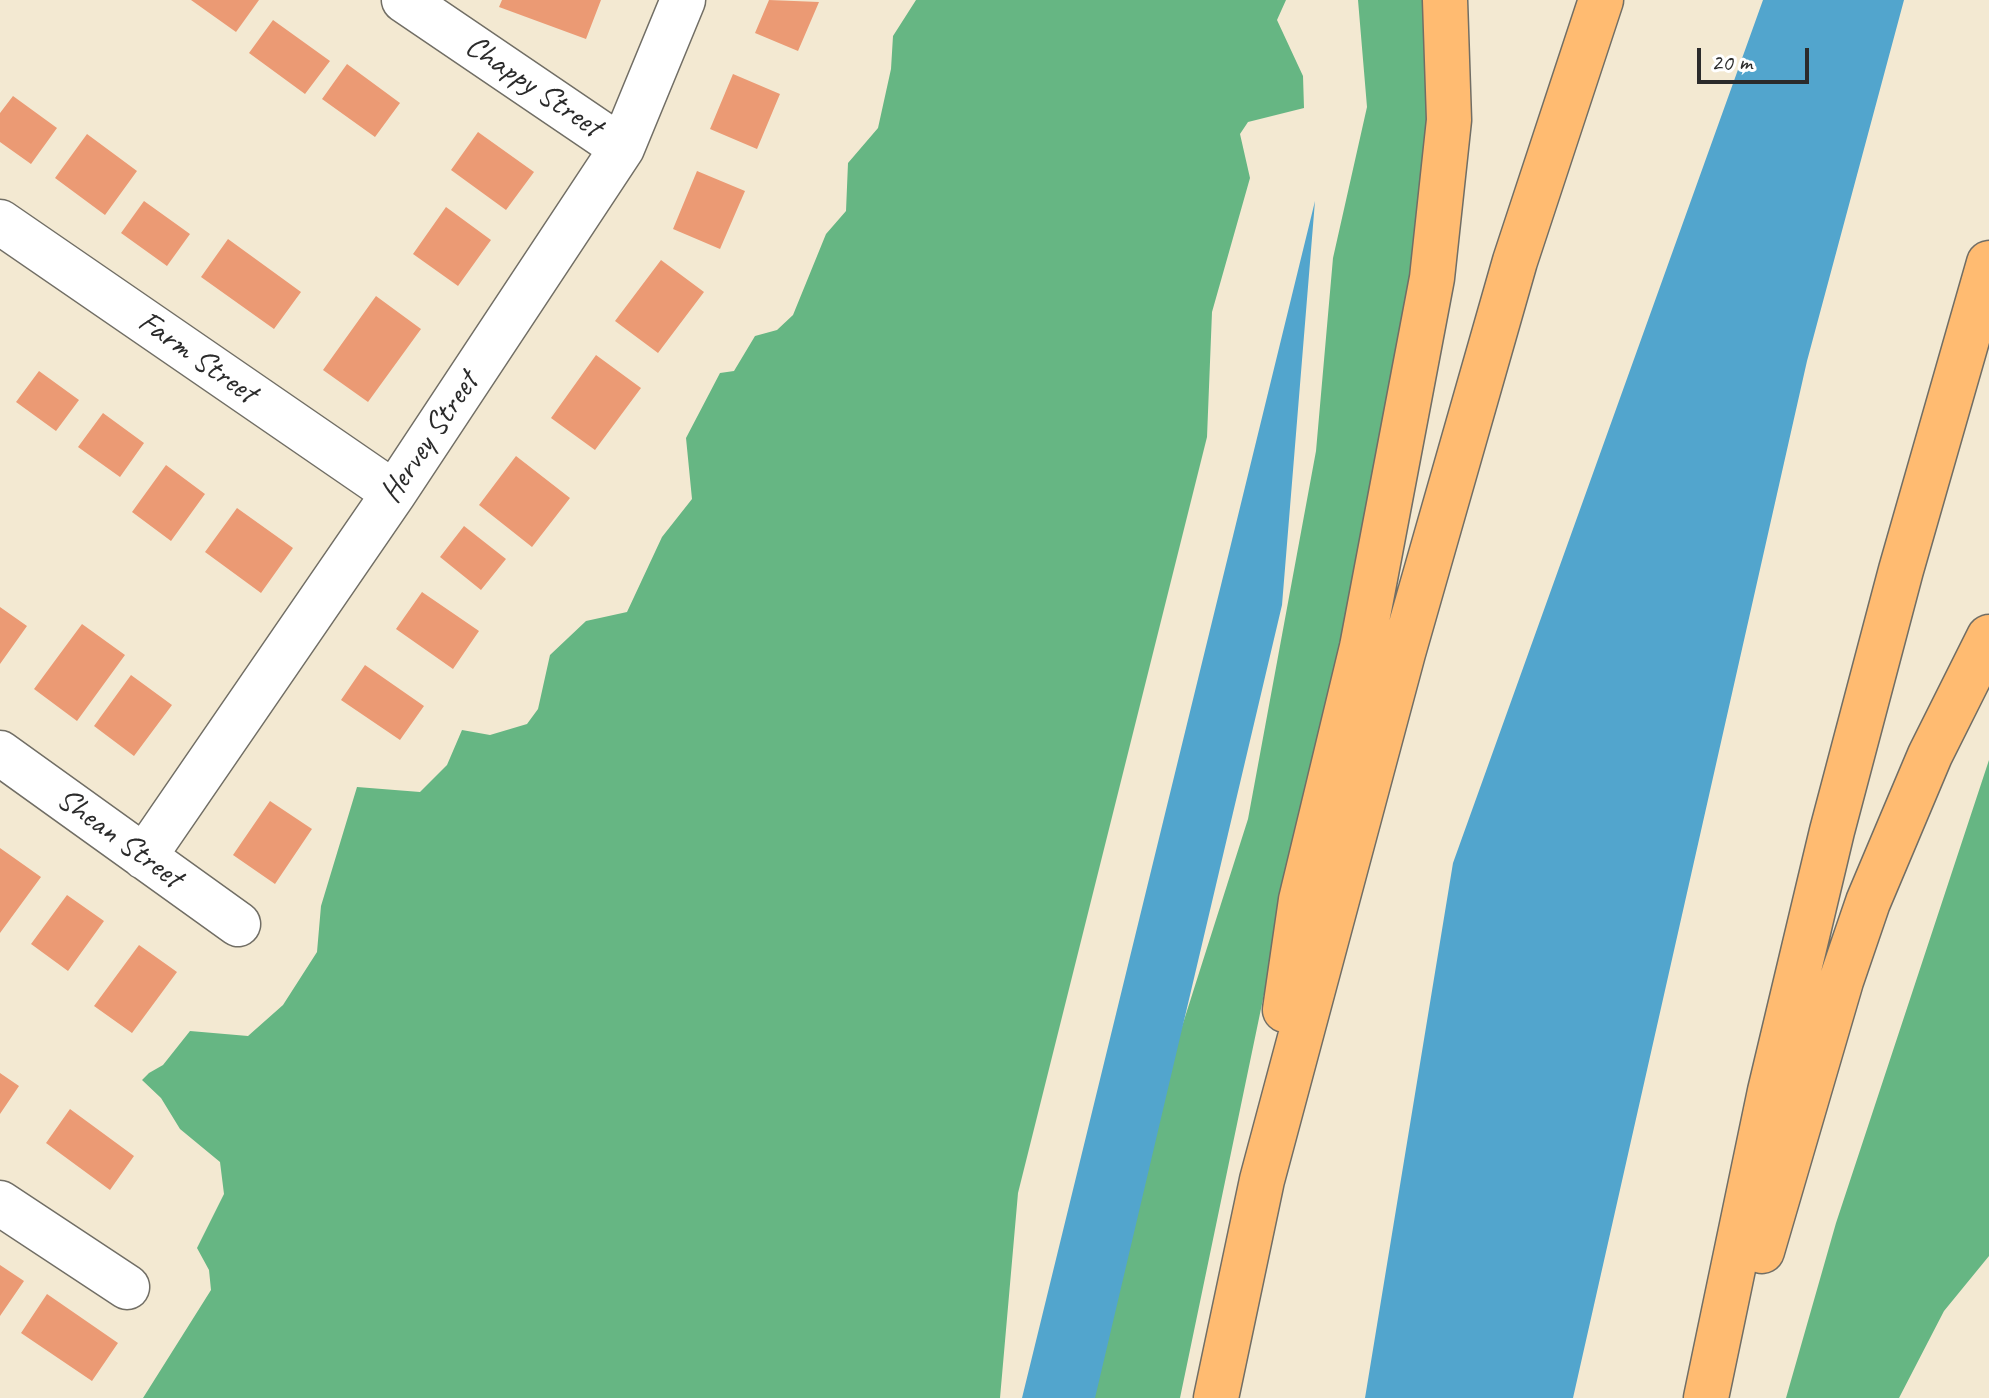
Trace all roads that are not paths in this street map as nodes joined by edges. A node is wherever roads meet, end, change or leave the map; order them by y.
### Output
1 (404, 0) edge
2 (683, 0) edge
3 (1445, 0) edge
4 (1601, 0) edge
5 (622, 148) junction
6 (0, 222) edge
7 (1989, 263) edge
8 (394, 493) junction
9 (1989, 637) edge
10 (0, 753) edge
11 (144, 857) junction
12 (238, 924) dead end
13 (1262, 1180) junction
14 (0, 1203) edge
15 (127, 1287) dead end
16 (1216, 1398) edge
17 (1706, 1398) edge
18 (1716, 1398) edge

1 - 5 street, Chappy Street
2 - 5 street, Hervey Street
3 - 13 highway
4 - 13 highway
5 - 8 street, Hervey Street
6 - 8 street, Farm Street
7 - 17 highway
8 - 11 street, Hervey Street
9 - 18 highway
10 - 11 street, Shean Street
11 - 12 street, Shean Street
13 - 16 highway
14 - 15 street

